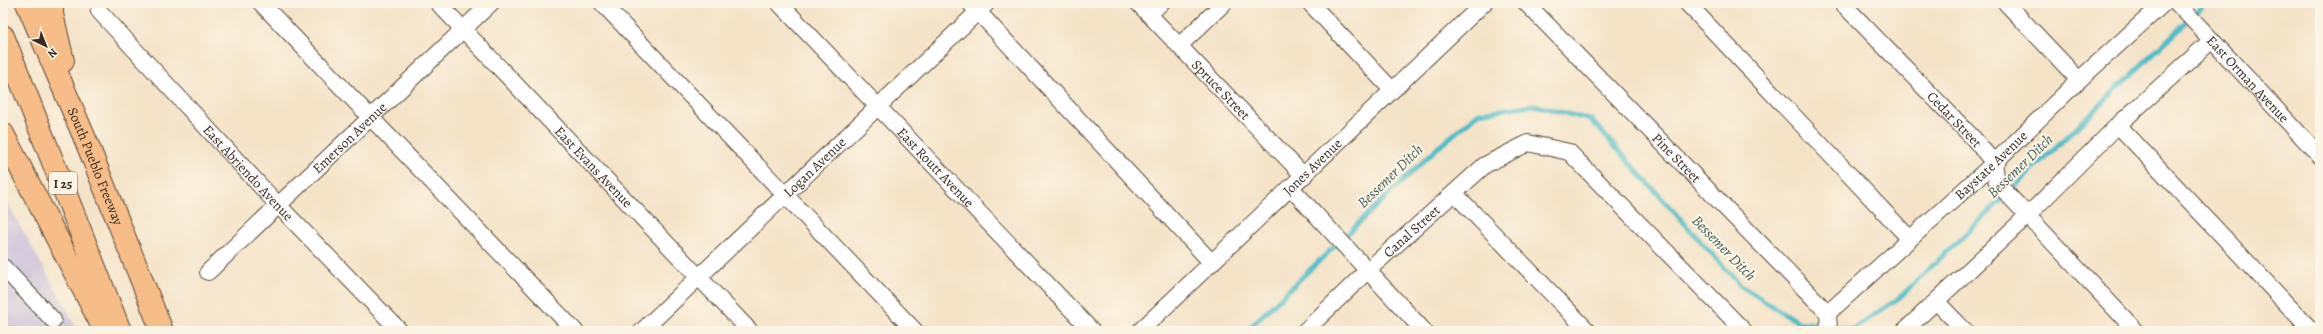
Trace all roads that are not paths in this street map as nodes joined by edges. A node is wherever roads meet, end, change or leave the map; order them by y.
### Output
1 (27, 3) edge
2 (52, 3) edge
3 (260, 3) edge
4 (438, 3) edge
5 (491, 3) edge
6 (602, 3) edge
7 (779, 3) edge
8 (1138, 3) edge
9 (1161, 3) edge
10 (1224, 3) edge
11 (1310, 3) edge
12 (1526, 3) edge
13 (1687, 3) edge
14 (1842, 3) edge
15 (2006, 3) edge
16 (2164, 3) edge
17 (1482, 4) edge
18 (978, 6) edge
19 (2181, 8) edge
20 (99, 11) dead end
21 (1149, 14) junction
22 (463, 30) junction
23 (3, 36) edge
24 (2212, 40) junction
25 (1179, 46) junction
26 (2079, 80) junction
27 (1392, 90) junction
28 (876, 106) junction
29 (371, 117) junction
30 (2118, 125) junction
31 (3, 134) edge
32 (86, 141) junction
33 (2320, 156) edge
34 (1994, 163) junction
35 (1304, 176) junction
36 (1291, 188) junction
37 (1454, 193) junction
38 (785, 195) junction
39 (278, 205) junction
40 (2024, 213) junction
41 (1910, 239) junction
42 (1212, 263) junction
43 (3, 267) edge
44 (1367, 271) junction
45 (208, 272) dead end
46 (699, 278) junction
47 (1937, 302) junction
48 (1828, 313) junction
49 (52, 320) dead end
50 (105, 331) edge
51 (120, 331) edge
52 (162, 331) edge
53 (400, 331) edge
54 (575, 331) edge
55 (642, 331) edge
56 (750, 331) edge
57 (914, 331) edge
58 (1092, 331) edge
59 (1140, 331) edge
60 (1305, 331) edge
61 (1424, 331) edge
62 (1588, 331) edge
63 (1744, 331) edge
64 (1829, 331) edge
65 (1904, 331) edge
66 (1965, 331) edge
67 (2136, 331) edge
68 (2312, 331) edge

1 - 32 highway, South Pueblo Freeway / I 25
2 - 32 highway
3 - 29 street
4 - 22 street, East Evans Avenue
5 - 22 street, Emerson Avenue
6 - 38 street
7 - 28 street, East Routt Avenue
8 - 21 street, Spruce Street
9 - 21 street
10 - 25 street
11 - 27 street
12 - 48 street, Pine Street
13 - 41 street
14 - 34 street, Cedar Street
15 - 26 street
16 - 26 street, Baystate Avenue
17 - 27 street, Jones Avenue
18 - 28 street, Logan Avenue
18 - 42 street
19 - 24 street, East Orman Avenue
20 - 39 street, East Abriendo Avenue
21 - 25 street, Spruce Street
22 - 29 street, Emerson Avenue
22 - 46 street, East Evans Avenue
23 - 51 highway, I 25
24 - 30 street
24 - 33 street, East Orman Avenue
25 - 35 street, Spruce Street
26 - 34 street, Baystate Avenue
27 - 35 street, Jones Avenue
28 - 38 street, Logan Avenue
28 - 58 street, East Routt Avenue
29 - 39 street, Emerson Avenue
29 - 54 street
30 - 40 street
30 - 68 street
31 - 50 highway
32 - 52 highway, South Pueblo Freeway / I 25
34 - 40 street
34 - 41 street, Baystate Avenue
35 - 36 street, Jones Avenue
36 - 42 street, Jones Avenue
36 - 44 street
37 - 44 street, Canal Street
37 - 62 street
37 - 63 street, Canal Street
38 - 46 street, Logan Avenue
38 - 57 street
39 - 45 street, Emerson Avenue
39 - 53 street, East Abriendo Avenue
40 - 47 street
40 - 67 street
41 - 48 street, Baystate Avenue
42 - 59 street, Jones Avenue
43 - 49 street
44 - 60 street, Canal Street
44 - 61 street
46 - 55 street, Logan Avenue
46 - 56 street, East Evans Avenue
47 - 65 street
47 - 66 street
48 - 64 street

